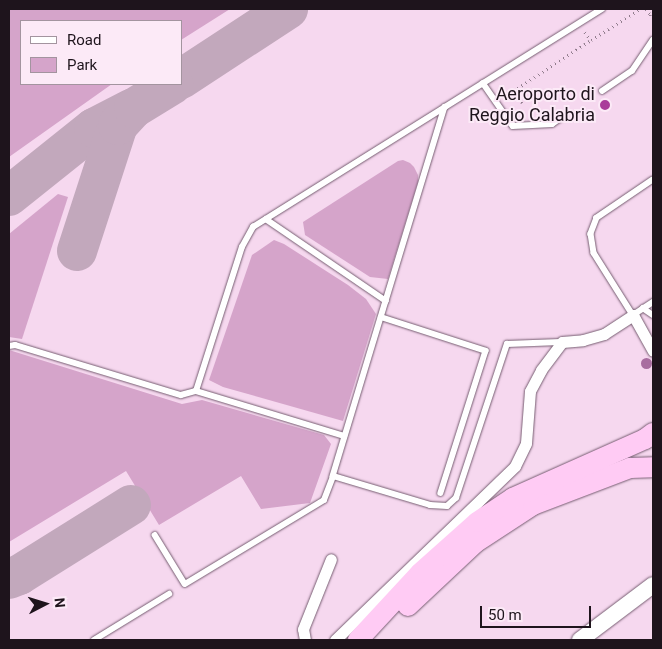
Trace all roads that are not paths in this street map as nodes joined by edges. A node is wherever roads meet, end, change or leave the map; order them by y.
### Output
1 (602, 9) edge
2 (653, 40) edge
3 (483, 83) junction
4 (602, 91) dead end
5 (446, 107) junction
6 (564, 116) dead end
7 (653, 180) edge
8 (266, 219) junction
9 (386, 301) junction
10 (653, 302) edge
11 (638, 311) junction
12 (653, 315) edge
13 (381, 317) junction
14 (562, 342) junction
15 (9, 346) edge
16 (653, 351) edge
17 (196, 391) junction
18 (653, 433) edge
19 (344, 436) junction
20 (653, 467) edge
21 (333, 476) junction
22 (441, 493) dead end
23 (155, 535) dead end
24 (331, 559) dead end
25 (653, 585) edge
26 (170, 594) dead end
27 (94, 640) edge
28 (305, 640) edge
29 (335, 640) edge
30 (358, 640) edge
31 (376, 640) edge
32 (580, 640) edge

1 - 3 lane
2 - 4 lane
3 - 5 lane
3 - 6 lane
5 - 8 lane
5 - 9 lane
7 - 11 lane
8 - 9 lane
8 - 17 lane
9 - 13 lane
10 - 11 lane
11 - 12 lane
11 - 14 street
11 - 16 street
13 - 19 lane
13 - 22 lane
14 - 21 lane
14 - 29 street
15 - 17 lane
17 - 19 lane
18 - 30 highway
19 - 21 lane
20 - 31 highway
21 - 23 lane
24 - 28 street
25 - 32 main road
26 - 27 lane

